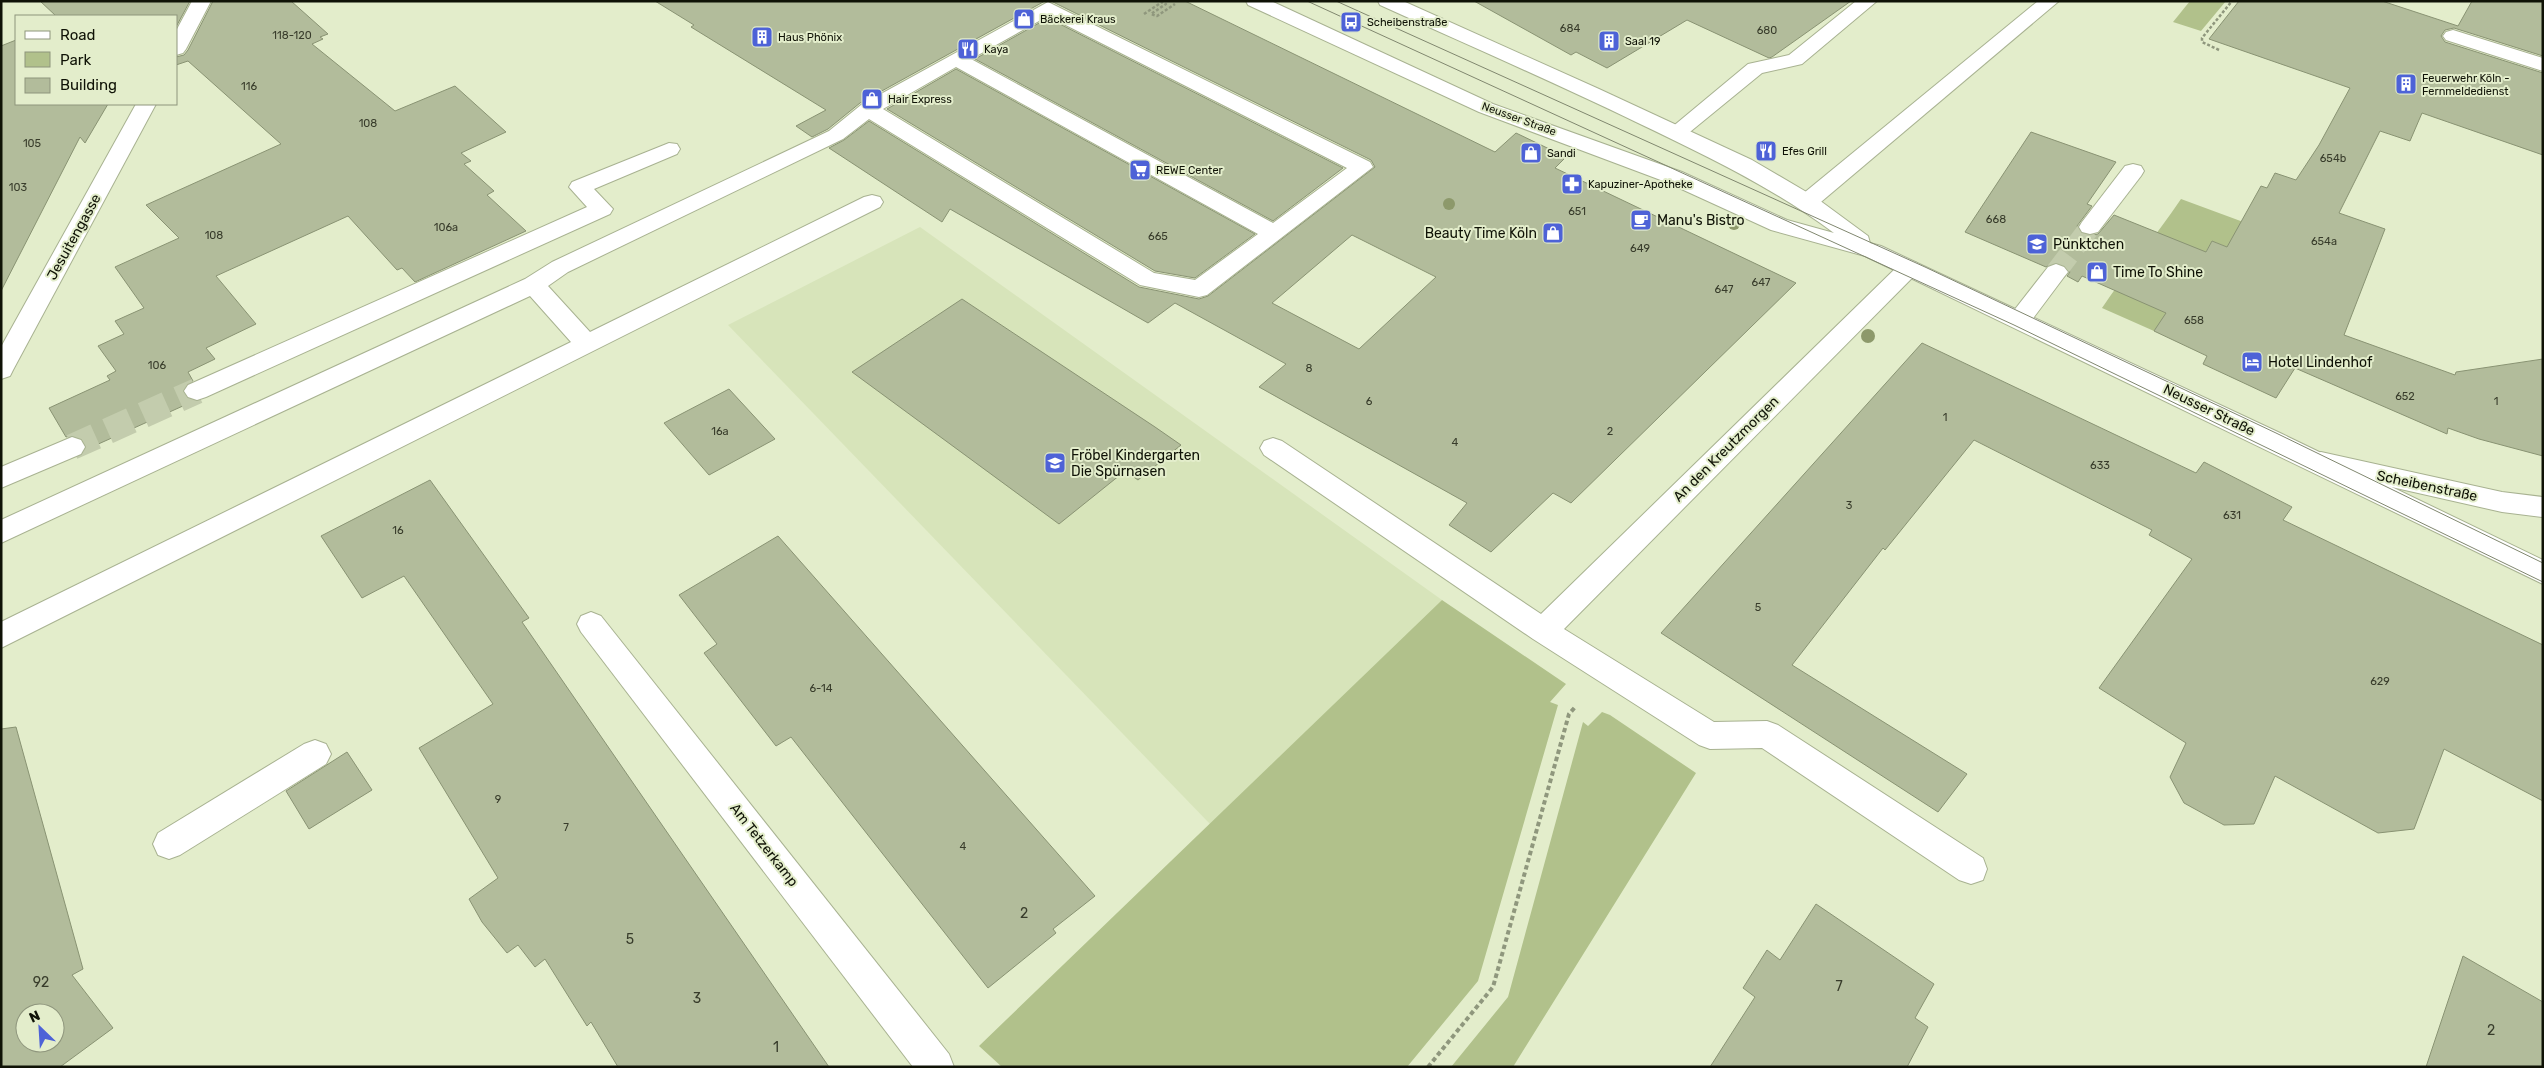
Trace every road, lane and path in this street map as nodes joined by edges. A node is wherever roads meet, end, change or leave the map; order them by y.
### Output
1 (202, 1) edge
2 (1255, 1) edge
3 (1387, 1) edge
4 (1868, 1) edge
5 (2050, 1) edge
6 (2232, 1) edge
7 (1174, 4) dead end
8 (1142, 15) dead end
9 (2453, 36) dead end
10 (178, 45) edge
11 (2219, 50) dead end
12 (956, 59) junction
13 (2543, 65) edge
14 (145, 105) edge
15 (868, 109) junction
16 (1678, 132) junction
17 (669, 149) dead end
18 (2133, 170) dead end
19 (872, 202) dead end
20 (1807, 202) junction
21 (2090, 227) tunnel mouth
22 (1274, 233) junction
23 (1873, 251) junction
24 (1908, 268) junction
25 (2056, 272) tunnel mouth
26 (533, 285) junction
27 (2020, 319) junction
28 (587, 344) junction
29 (1, 370) edge
30 (197, 390) tunnel mouth
31 (72, 447) tunnel mouth
32 (1272, 448) dead end
33 (2312, 460) junction
34 (1, 478) edge
35 (2543, 507) edge
36 (1, 532) edge
37 (2543, 573) edge
38 (591, 624) dead end
39 (1543, 631) junction
40 (1, 636) edge
41 (1608, 674) junction
42 (315, 754) dead end
43 (169, 844) dead end
44 (1971, 869) dead end
45 (936, 1067) edge
46 (1428, 1067) edge

1 - 10 street
2 - 23 street, Neusser Straße
3 - 16 street, Neusser Straße
4 - 16 street
5 - 20 street
6 - 11 path
7 - 8 path
9 - 13 street
12 - 15 street
12 - 22 street
12 - 22 street
14 - 29 street, Jesuitengasse
15 - 22 street
15 - 26 street
16 - 20 street, Neusser Straße
17 - 30 street
18 - 21 street
19 - 28 street
20 - 23 street, Neusser Straße
23 - 24 street, Neusser Straße
24 - 27 street, Neusser Straße
24 - 39 street, An den Kreutzmorgen
25 - 27 street
26 - 28 street
26 - 36 street
27 - 33 street, Neusser Straße
28 - 40 street
31 - 34 street
32 - 39 street
33 - 35 street, Scheibenstraße
33 - 37 street, Neusser Straße
38 - 45 street, Am Tetzerkamp
39 - 41 street
41 - 44 street
41 - 46 path
42 - 43 street

